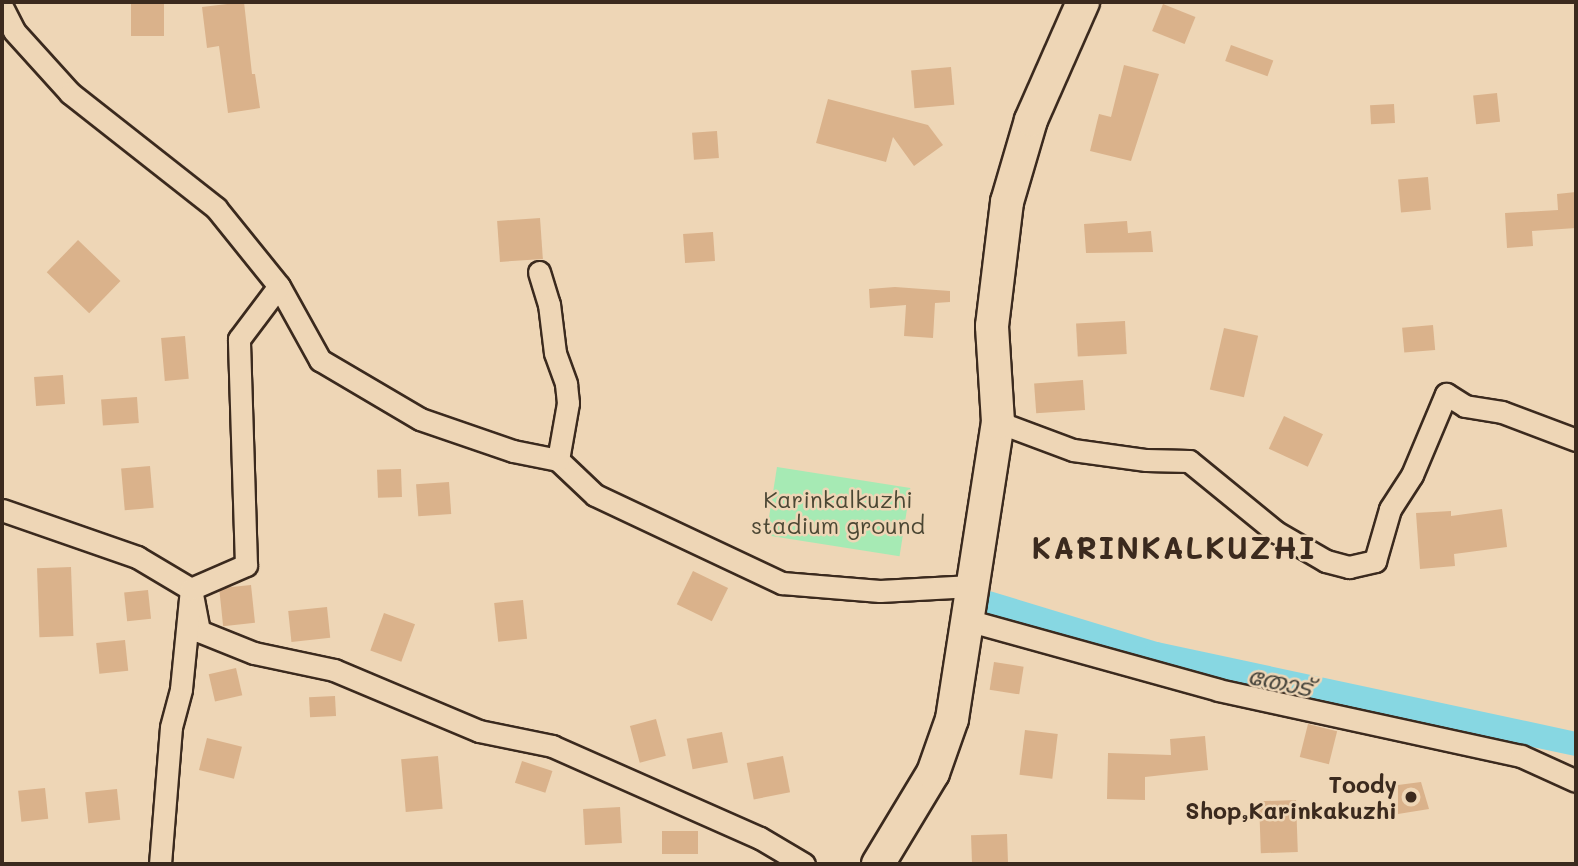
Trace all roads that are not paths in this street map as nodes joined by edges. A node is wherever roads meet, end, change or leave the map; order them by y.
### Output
1 (1083, 2) edge
2 (2, 7) edge
3 (539, 272) dead end
4 (279, 286) junction
5 (998, 422) junction
6 (1576, 440) edge
7 (558, 460) junction
8 (2, 510) edge
9 (972, 586) junction
10 (191, 589) junction
11 (970, 621) junction
12 (1576, 782) edge
13 (160, 864) edge
14 (804, 864) edge
15 (878, 864) edge

1 - 5 main road
2 - 4 street
3 - 7 street
4 - 7 street
4 - 10 street
5 - 6 street
5 - 9 main road
7 - 9 street
8 - 10 street
9 - 11 main road
10 - 13 street
10 - 14 street
11 - 12 street
11 - 15 main road

